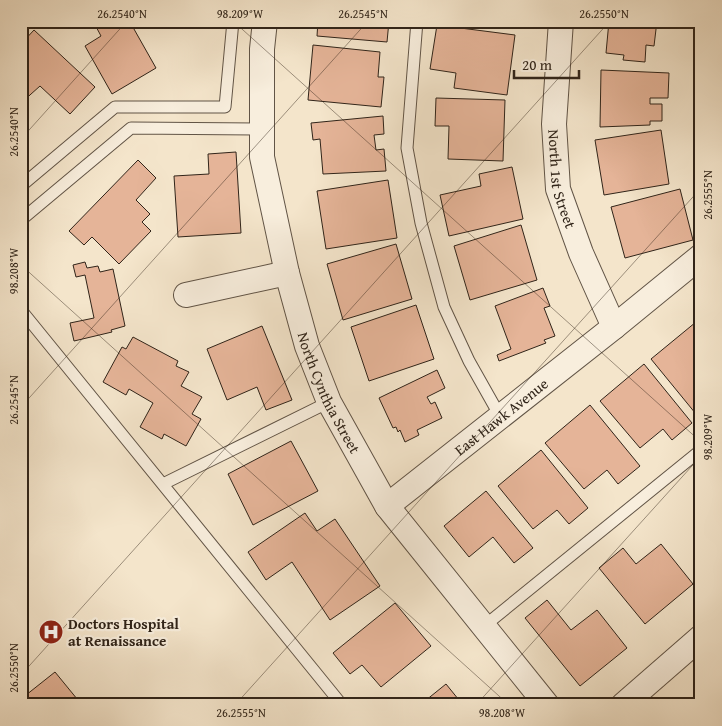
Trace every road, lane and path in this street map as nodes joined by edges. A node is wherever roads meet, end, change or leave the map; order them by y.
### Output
1 (234, 21) edge
2 (265, 21) edge
3 (417, 21) edge
4 (561, 21) edge
5 (701, 96) edge
6 (262, 129) junction
7 (701, 173) edge
8 (21, 186) edge
9 (21, 220) edge
10 (701, 256) edge
11 (287, 273) junction
12 (186, 295) dead end
13 (21, 310) edge
14 (614, 327) junction
15 (329, 402) junction
16 (500, 416) junction
17 (701, 450) edge
18 (163, 484) junction
19 (387, 506) junction
20 (483, 627) junction
21 (701, 637) edge
22 (342, 705) edge
23 (547, 705) edge
24 (623, 705) edge

1 - 8 lane
2 - 6 street, North Cynthia Street
3 - 16 lane
4 - 14 street, North 1st Street
5 - 7 lane
6 - 9 lane
6 - 11 street, North Cynthia Street
10 - 14 street, East Hawk Avenue
11 - 12 street
11 - 15 street, North Cynthia Street
13 - 18 lane
14 - 16 street, East Hawk Avenue
15 - 18 lane
15 - 19 street, North Cynthia Street
16 - 19 street, East Hawk Avenue
17 - 20 lane
18 - 22 lane
19 - 20 street, North Cynthia Street
20 - 23 street, North Cynthia Street
21 - 24 street

